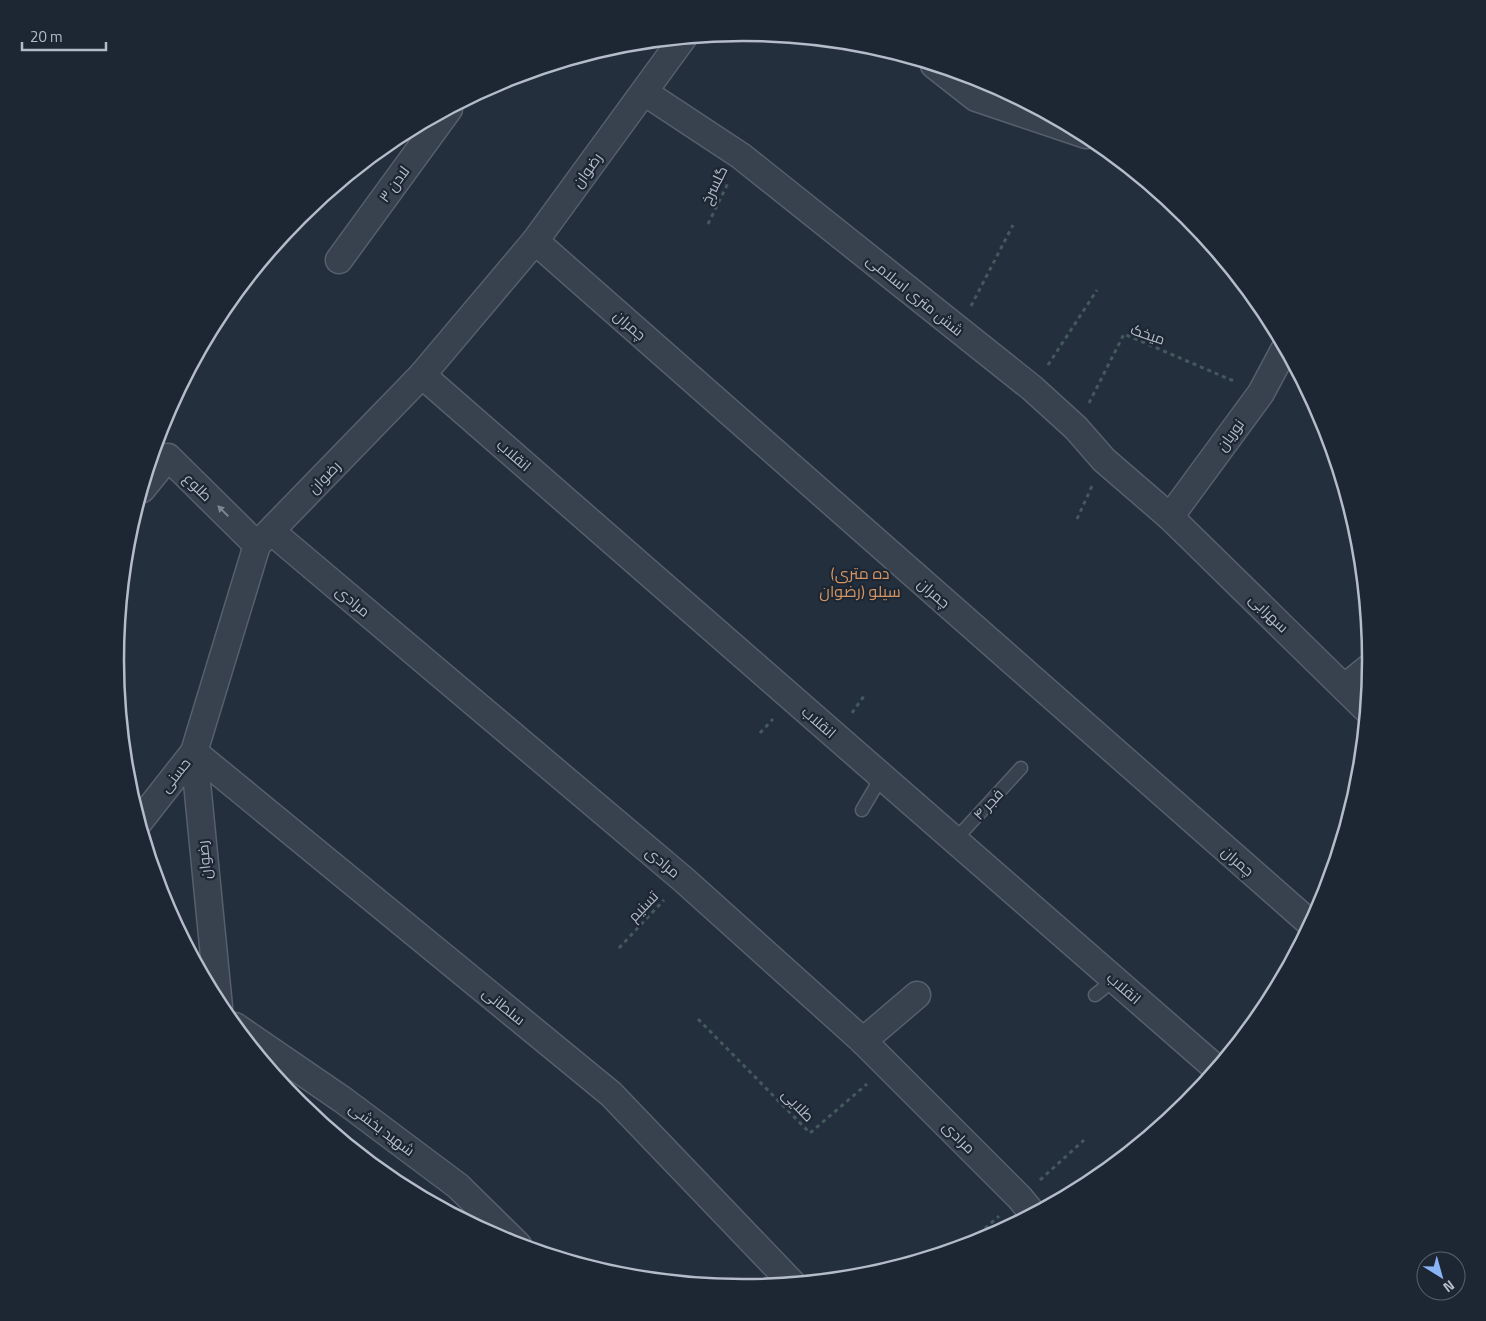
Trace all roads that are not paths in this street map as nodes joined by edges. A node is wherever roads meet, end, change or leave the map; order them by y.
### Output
1 (678, 45) edge
2 (949, 76) edge
3 (644, 92) junction
4 (441, 120) edge
5 (1052, 124) edge
6 (535, 241) junction
7 (339, 260) dead end
8 (1281, 355) edge
9 (422, 375) junction
10 (152, 476) edge
11 (1170, 517) junction
12 (265, 538) junction
13 (1362, 673) edge
14 (1344, 687) junction
15 (1361, 704) edge
16 (194, 752) junction
17 (1021, 768) dead end
18 (882, 776) junction
19 (862, 810) dead end
20 (144, 816) edge
21 (955, 840) junction
22 (1305, 919) edge
23 (218, 989) edge
24 (917, 995) dead end
25 (253, 1038) edge
26 (863, 1041) junction
27 (1212, 1066) edge
28 (1029, 1209) edge
29 (506, 1233) edge
30 (787, 1278) edge

1 - 3 street, رضوان
2 - 5 street
3 - 6 street, رضوان
3 - 11 street, شش متری اسلامی
4 - 7 street, لادن ۳
6 - 9 street, رضوان
6 - 22 street, چمران
8 - 11 street, نوریان
9 - 12 street, رضوان
9 - 18 street, انقلاب
12 -> 10 street, طلوع
11 - 14 street, سهرابی
12 - 16 street, رضوان
12 - 26 street, مرادی
13 - 14 street
14 - 15 street, سهرابی
16 - 20 street, حسنی
16 - 23 street, رضوان
16 - 30 street, سلطانی
17 - 21 lane, فجر ۴
18 - 19 lane
18 - 21 street, انقلاب
21 - 27 street, انقلاب
24 - 26 street
25 - 29 street, شهید بخشی
26 - 28 street, مرادی

